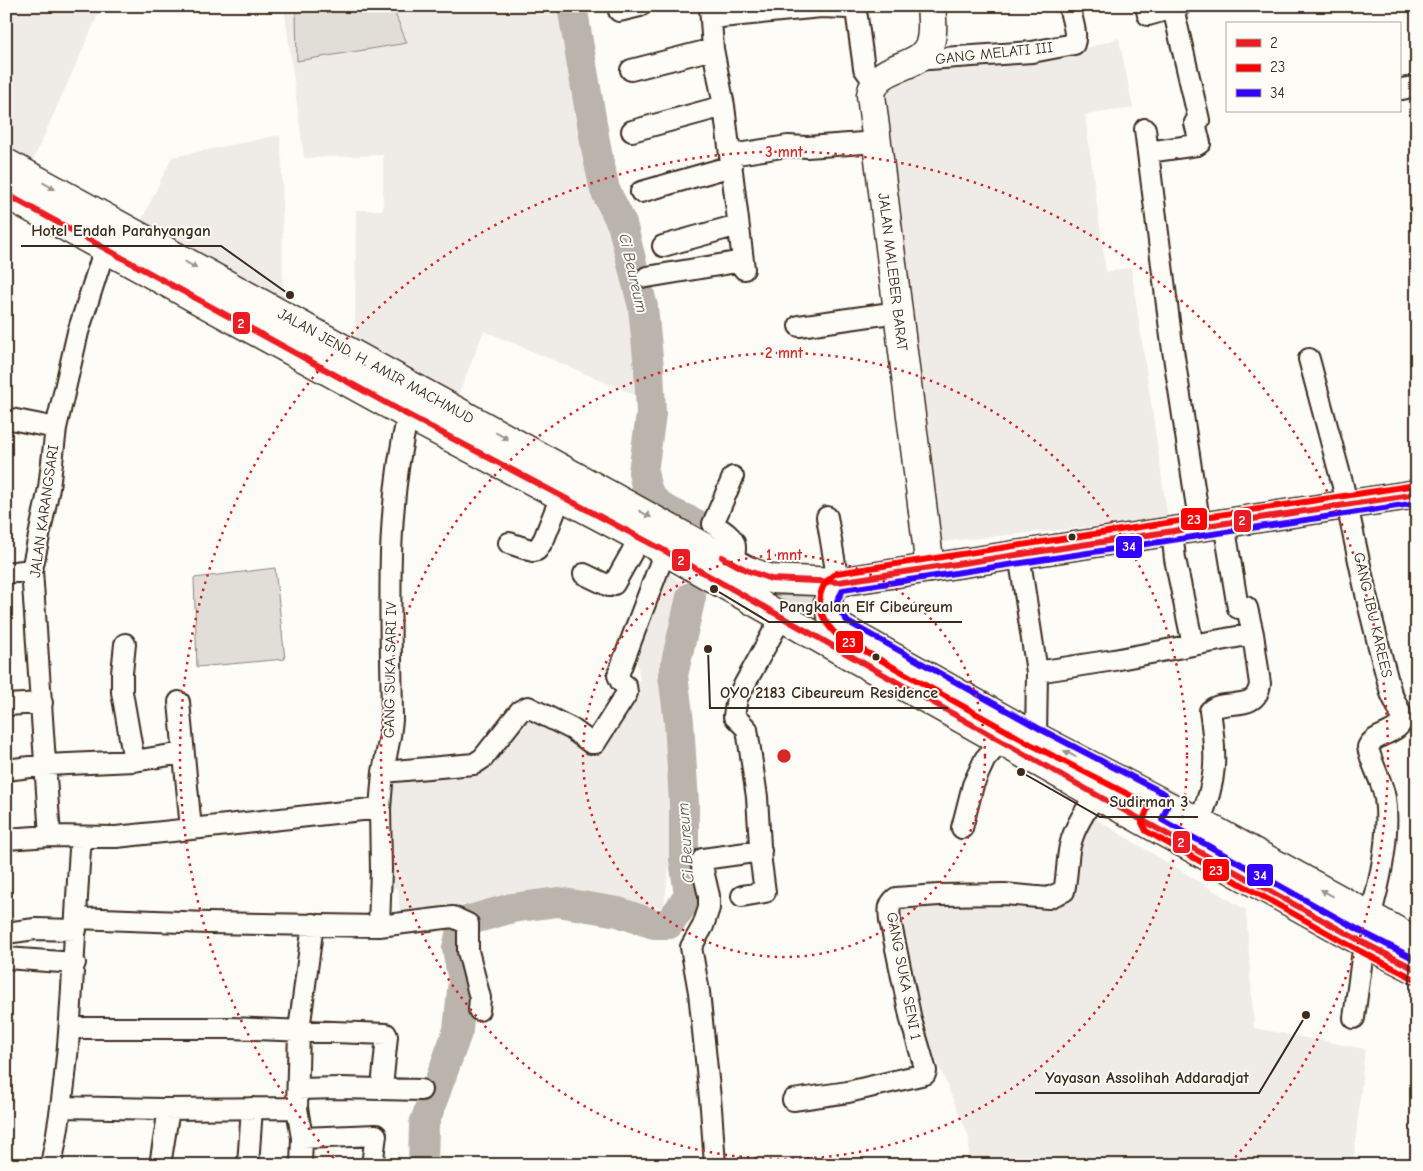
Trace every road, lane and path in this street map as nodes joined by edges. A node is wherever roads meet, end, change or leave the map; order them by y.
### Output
1 (640, 6) edge
2 (931, 6) edge
3 (1069, 6) edge
4 (1177, 7) edge
5 (853, 11) edge
6 (1147, 11) edge
7 (619, 12) dead end
8 (711, 12) edge
9 (713, 49) junction
10 (914, 60) junction
11 (631, 70) dead end
12 (874, 82) junction
13 (724, 106) junction
14 (1145, 129) dead end
15 (632, 131) dead end
16 (877, 142) junction
17 (1148, 152) junction
18 (731, 161) junction
19 (6, 163) edge
20 (641, 192) dead end
21 (6, 194) edge
22 (738, 225) junction
23 (110, 236) junction
24 (663, 246) dead end
25 (648, 277) dead end
26 (898, 312) junction
27 (799, 326) dead end
28 (1309, 359) dead end
29 (408, 415) junction
30 (6, 418) edge
31 (56, 428) junction
32 (733, 477) dead end
33 (1417, 494) edge
34 (561, 496) junction
35 (1347, 504) junction
36 (827, 517) dead end
37 (1212, 525) junction
38 (1172, 531) junction
39 (638, 537) junction
40 (509, 543) dead end
41 (665, 551) junction
42 (1019, 554) junction
43 (930, 568) junction
44 (32, 570) junction
45 (733, 572) junction
46 (6, 573) edge
47 (584, 574) dead end
48 (838, 582) junction
49 (781, 618) junction
50 (1253, 634) junction
51 (125, 644) dead end
52 (1193, 645) junction
53 (1037, 672) junction
54 (179, 702) dead end
55 (42, 703) junction
56 (6, 705) edge
57 (1036, 737) junction
58 (1001, 741) junction
59 (183, 753) junction
60 (134, 761) junction
61 (46, 765) junction
62 (6, 770) edge
63 (383, 772) junction
64 (1096, 794) junction
65 (380, 808) junction
66 (1155, 812) junction
67 (1199, 822) junction
68 (962, 828) dead end
69 (190, 829) junction
70 (50, 836) junction
71 (81, 837) junction
72 (6, 839) edge
73 (761, 851) junction
74 (742, 896) dead end
75 (1370, 916) junction
76 (76, 924) junction
77 (313, 924) junction
78 (378, 926) junction
79 (6, 933) edge
80 (1417, 942) edge
81 (1364, 943) junction
82 (6, 958) edge
83 (75, 963) junction
84 (1417, 970) edge
85 (478, 1010) dead end
86 (1354, 1018) dead end
87 (71, 1028) junction
88 (299, 1030) junction
89 (382, 1088) junction
90 (421, 1090) dead end
91 (297, 1099) junction
92 (793, 1100) dead end
93 (61, 1107) junction
94 (252, 1108) junction
95 (169, 1109) junction
96 (302, 1138) junction
97 (50, 1165) edge
98 (160, 1165) edge
99 (248, 1165) edge
100 (301, 1165) edge
101 (372, 1165) edge
102 (715, 1165) edge

1 - 7 street
2 - 10 main road
3 - 10 street, GANG MELATI III
4 - 6 street
4 - 17 street
5 - 8 street
5 - 12 street
8 - 9 street
9 - 11 street
9 - 13 street
10 - 12 main road
12 - 16 main road, JALAN MALEBER BARAT
13 - 15 street
13 - 18 street
14 - 17 street
16 - 18 street
16 - 26 main road, JALAN MALEBER BARAT
17 - 37 street
18 - 20 street
18 - 22 street
19 -> 23 main road, JALAN JEND. H. AMIR MACHMUD
21 - 23 main road, JALAN JEND. H. AMIR MACHMUD
22 - 24 street
22 - 25 street
23 - 29 main road, JALAN JEND. H. AMIR MACHMUD
23 - 31 street, JALAN KARANGSARI
23 -> 45 main road, JALAN JEND. H. AMIR MACHMUD
26 - 27 street
26 - 43 main road, JALAN MALEBER BARAT
28 - 35 street, GANG IBU KAREES
29 - 34 main road, JALAN JEND. H. AMIR MACHMUD
29 - 63 street, GANG SUKA SARI IV
30 - 31 street
31 - 44 street, JALAN KARANGSARI
32 - 45 street
33 - 35 main road
34 - 39 main road, JALAN JEND. H. AMIR MACHMUD
34 - 40 street
35 - 37 main road
35 - 75 street, GANG IBU KAREES
36 - 48 street
37 - 38 main road
37 - 50 street
38 - 42 main road
38 - 52 street
39 - 41 main road, JALAN JEND. H. AMIR MACHMUD
39 - 47 street
41 - 45 main road, JALAN JEND. H. AMIR MACHMUD
41 - 63 street
42 - 43 main road
42 - 53 street
43 - 48 main road
44 - 46 street
44 - 55 street, JALAN KARANGSARI
45 - 48 main road
45 - 49 main road
48 - 57 main road
49 - 58 main road
49 - 73 street
50 - 52 street
50 - 67 street
51 - 60 street
52 - 53 street
53 - 57 street
54 - 59 street
55 - 56 street
55 - 61 street, JALAN KARANGSARI
66 -> 57 main road
58 - 64 main road
58 - 68 street
59 - 60 street
59 - 69 street
60 - 61 street
61 - 62 street
61 - 70 street, JALAN KARANGSARI
63 - 65 street, GANG SUKA SARI IV
64 - 66 main road
64 - 92 street, GANG SUKA SENI 1
65 - 69 street
65 - 78 street, GANG SUKA SARI IV
66 - 67 main road
66 - 81 main road
75 -> 67 main road
69 - 71 street
70 - 71 street
70 - 72 street
71 - 76 street
73 - 74 street
73 - 102 street
75 - 80 main road
75 - 81 main road
76 - 77 street
76 - 79 street
76 - 83 street
77 - 78 street
77 - 88 street
78 - 85 street
81 - 84 main road
81 - 86 street
82 - 83 street
83 - 87 street
87 - 88 street
87 - 93 street
88 - 89 street
88 - 91 street
89 - 90 street
89 - 91 street
91 - 94 street
91 - 96 street
93 - 95 street
93 - 97 street
94 - 95 street
94 - 99 street
95 - 98 street
96 - 100 street
96 - 101 street

